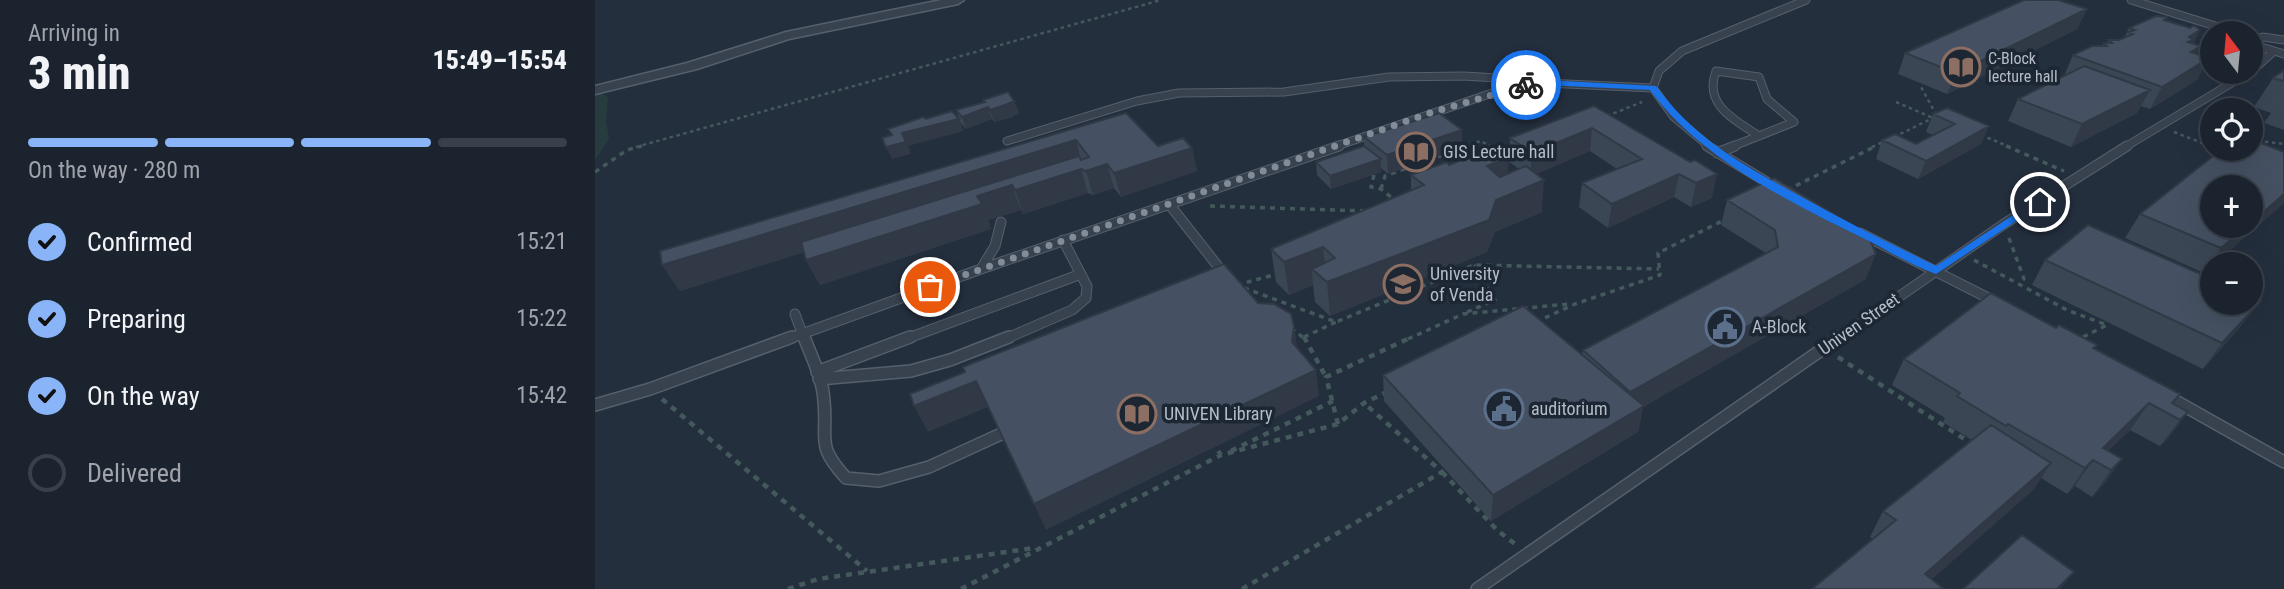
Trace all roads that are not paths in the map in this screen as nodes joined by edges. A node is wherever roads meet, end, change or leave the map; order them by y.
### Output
1 (958, 0) edge
2 (1806, 0) edge
3 (2131, 0) edge
4 (2200, 21) edge
5 (2263, 39) edge
6 (2284, 40) edge
7 (2263, 48) edge
8 (2273, 52) junction
9 (2284, 54) edge
10 (2263, 61) edge
11 (1545, 83) junction
12 (2230, 84) edge
13 (595, 90) edge
14 (1655, 92) junction
15 (1430, 113) junction
16 (1439, 120) edge
17 (1759, 136) junction
18 (1007, 141) dead end
19 (1717, 152) junction
20 (1783, 191) edge
21 (1168, 204) junction
22 (1001, 222) dead end
23 (1851, 228) edge
24 (1063, 240) junction
25 (1217, 265) edge
26 (981, 269) junction
27 (1936, 270) junction
28 (1081, 274) junction
29 (2005, 306) edge
30 (795, 314) dead end
31 (801, 334) junction
32 (818, 375) junction
33 (2149, 386) edge
34 (595, 405) edge
35 (1001, 434) edge
36 (2284, 462) edge
37 (1477, 589) edge

1 - 13 street
2 - 14 lane
3 - 4 lane
5 - 6 lane
7 - 8 lane
8 - 9 lane
8 - 10 lane, Univen Street
11 - 14 lane
11 - 15 lane
11 - 18 lane
12 - 27 lane, Univen Street
14 - 19 lane
15 - 16 lane
15 - 21 lane
17 - 17 lane
17 - 19 lane
19 - 20 lane
21 - 24 lane
21 - 25 lane
22 - 26 lane
23 - 27 lane
24 - 26 lane
24 - 28 lane
26 - 31 lane
27 - 29 lane
27 - 37 lane, Univen Street
28 - 32 lane
28 - 32 lane
30 - 31 lane
31 - 32 lane
31 - 34 lane
32 - 35 lane
33 - 36 lane

